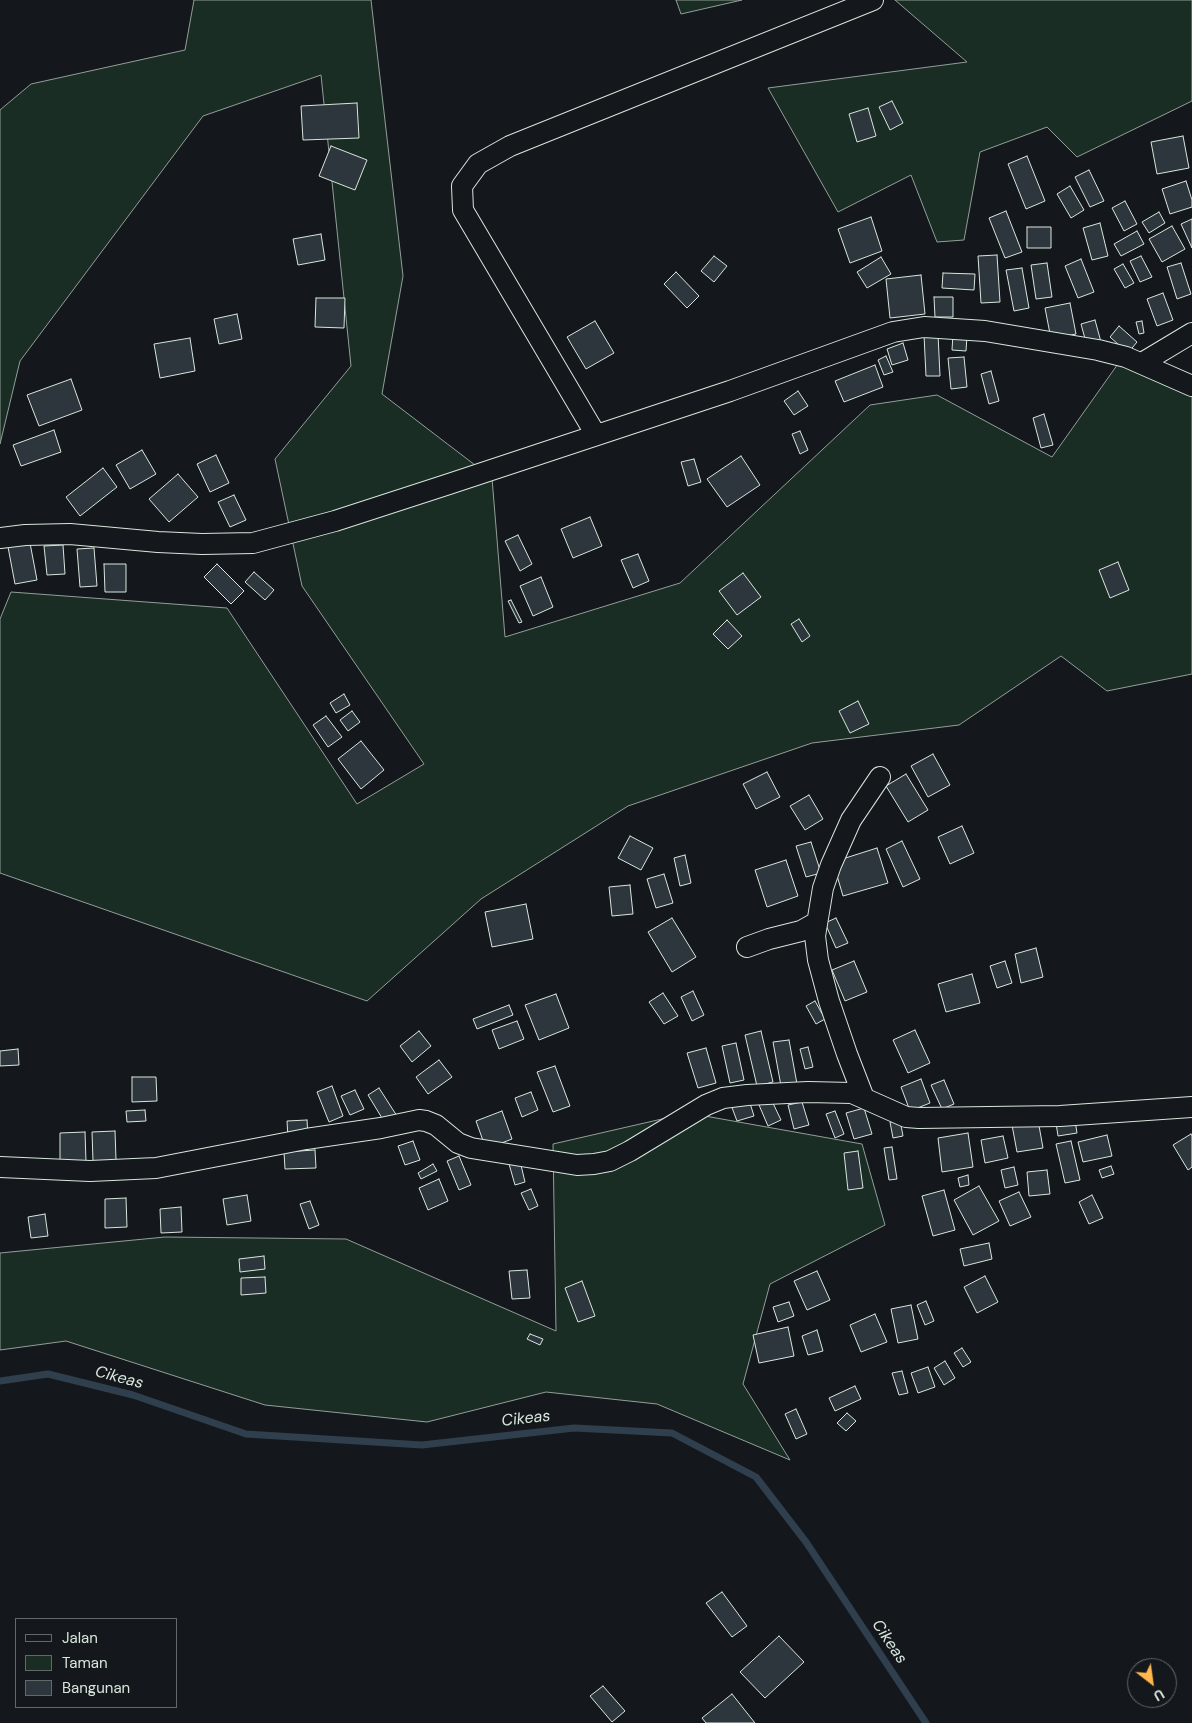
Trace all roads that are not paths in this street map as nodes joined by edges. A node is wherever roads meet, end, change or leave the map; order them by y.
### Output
1 (873, 0) edge
2 (1192, 334) edge
3 (1142, 363) junction
4 (1192, 386) edge
5 (596, 435) junction
6 (0, 538) edge
7 (880, 777) dead end
8 (817, 922) junction
9 (747, 947) dead end
10 (864, 1098) junction
11 (1192, 1106) edge
12 (0, 1167) edge

1 - 5 street
2 - 3 street
3 - 4 street
3 - 5 street
5 - 6 street
7 - 8 street
8 - 9 street
8 - 10 street
10 - 11 street
10 - 12 street

